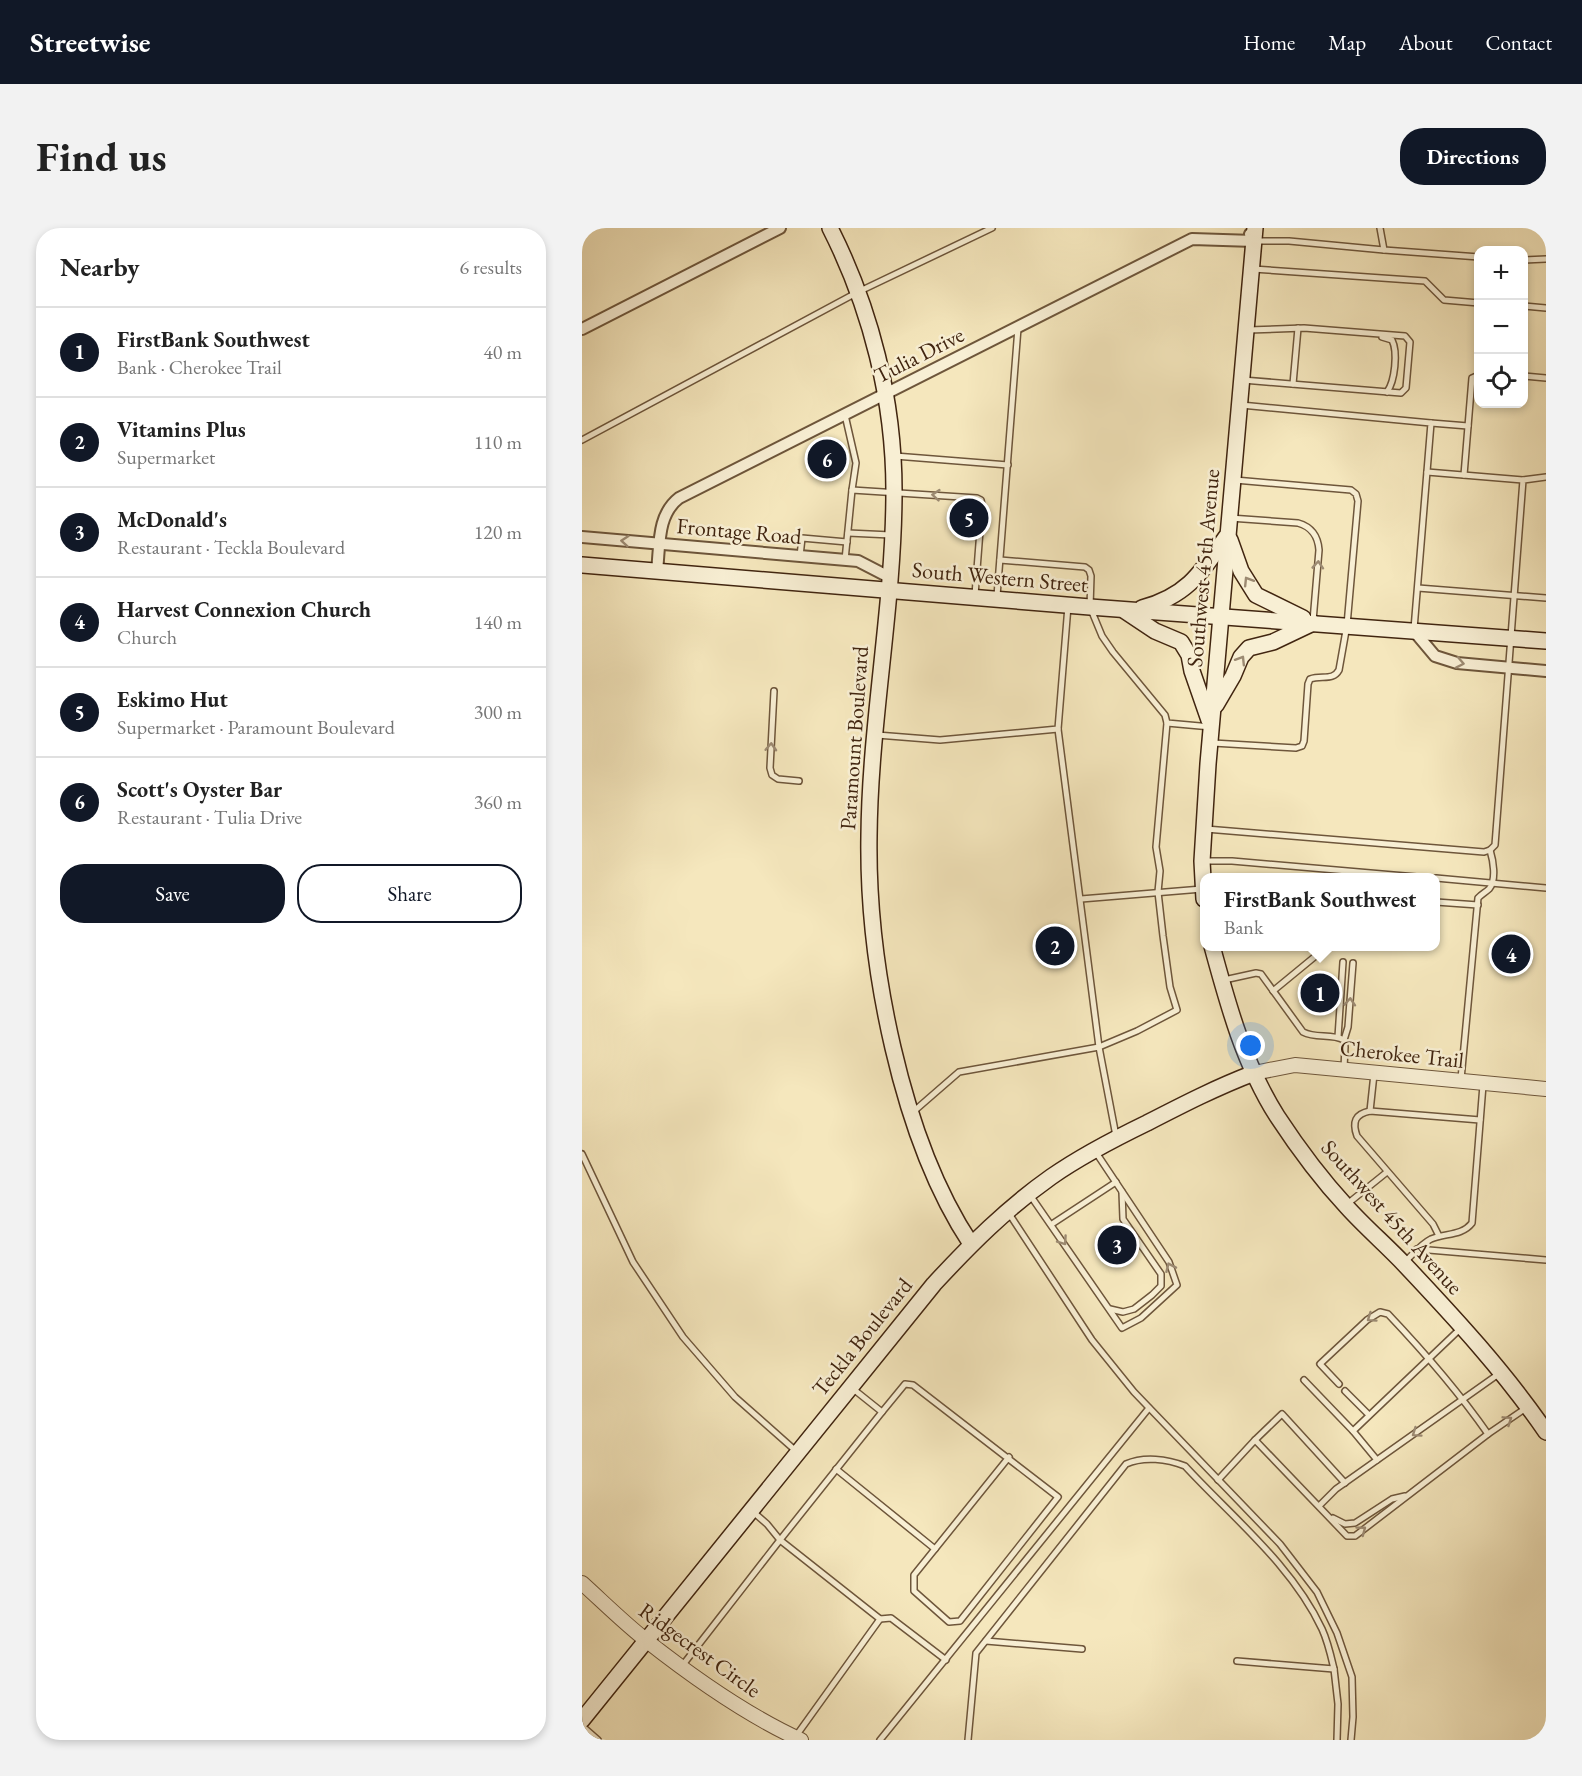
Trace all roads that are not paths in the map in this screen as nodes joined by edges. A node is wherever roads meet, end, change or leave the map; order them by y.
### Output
1 (780, 228) edge
2 (830, 228) edge
3 (993, 228) edge
4 (1380, 228) edge
5 (1252, 232) edge
6 (1384, 250) junction
7 (1474, 257) edge
8 (1546, 259) edge
9 (1528, 260) edge
10 (1251, 269) junction
11 (858, 291) junction
12 (1474, 303) edge
13 (1528, 306) edge
14 (1546, 308) edge
15 (1018, 327) junction
16 (1298, 328) junction
17 (1315, 328) junction
18 (582, 329) edge
19 (1246, 330) junction
20 (1528, 376) edge
21 (1474, 378) edge
22 (1546, 378) edge
23 (1242, 380) junction
24 (1293, 384) junction
25 (1387, 392) junction
26 (885, 394) junction
27 (1239, 405) junction
28 (845, 414) junction
29 (1431, 423) junction
30 (1468, 426) junction
31 (582, 440) edge
32 (893, 456) junction
33 (1008, 465) junction
34 (1427, 472) junction
35 (1464, 475) junction
36 (1546, 477) edge
37 (1233, 480) junction
38 (1523, 480) junction
39 (852, 490) junction
40 (894, 491) junction
41 (1230, 518) junction
42 (848, 533) junction
43 (1228, 534) junction
44 (892, 535) junction
45 (582, 537) edge
46 (847, 542) junction
47 (660, 544) junction
48 (800, 556) junction
49 (846, 560) junction
50 (1000, 560) junction
51 (582, 565) edge
52 (657, 571) junction
53 (889, 583) junction
54 (1418, 588) junction
55 (1514, 595) junction
56 (975, 596) junction
57 (997, 598) junction
58 (1546, 598) edge
59 (1068, 605) junction
60 (1090, 607) junction
61 (1127, 610) junction
62 (1221, 616) junction
63 (1313, 623) junction
64 (1347, 626) junction
65 (1414, 631) junction
66 (1510, 638) junction
67 (1546, 641) edge
68 (1508, 668) junction
69 (1546, 671) edge
70 (774, 691) dead end
71 (1213, 710) junction
72 (1167, 723) junction
73 (1058, 729) junction
74 (875, 734) junction
75 (1211, 735) junction
76 (799, 781) dead end
77 (1204, 829) junction
78 (1490, 850) junction
79 (1202, 861) junction
80 (1203, 873) edge
81 (1370, 873) edge
82 (1440, 878) edge
83 (1492, 883) junction
84 (1546, 888) edge
85 (1158, 892) junction
86 (1200, 892) edge
87 (1081, 899) junction
88 (1440, 902) edge
89 (1478, 905) junction
90 (1213, 951) edge
91 (1318, 954) dead end
92 (1343, 962) dead end
93 (1353, 963) dead end
94 (1221, 981) junction
95 (1273, 991) junction
96 (1341, 1039) junction
97 (1100, 1047) junction
98 (1344, 1070) junction
99 (1374, 1072) junction
100 (1254, 1073) junction
101 (1461, 1081) junction
102 (1483, 1083) junction
103 (1546, 1089) edge
104 (1370, 1111) junction
105 (912, 1113) junction
106 (1480, 1120) junction
107 (1116, 1138) junction
108 (1094, 1150) junction
109 (582, 1154) edge
110 (1387, 1172) junction
111 (1116, 1182) junction
112 (1122, 1191) junction
113 (1029, 1193) junction
114 (1345, 1205) junction
115 (1008, 1211) junction
116 (1052, 1224) junction
117 (1439, 1236) junction
118 (971, 1244) junction
119 (1417, 1249) junction
120 (1546, 1260) edge
121 (1403, 1263) junction
122 (1110, 1309) junction
123 (1462, 1327) junction
124 (1429, 1358) junction
125 (1501, 1372) junction
126 (1304, 1380) dead end
127 (1339, 1384) dead end
128 (851, 1387) junction
129 (1345, 1391) dead end
130 (1464, 1400) junction
131 (1528, 1406) junction
132 (1149, 1408) junction
133 (882, 1412) junction
134 (1369, 1415) junction
135 (1353, 1431) junction
136 (1546, 1432) edge
137 (1488, 1434) junction
138 (1255, 1440) junction
139 (797, 1453) junction
140 (1009, 1458) junction
141 (1377, 1461) junction
142 (836, 1469) junction
143 (1218, 1480) junction
144 (1345, 1483) junction
145 (1407, 1496) junction
146 (1319, 1506) junction
147 (751, 1510) junction
148 (1331, 1518) junction
149 (780, 1540) junction
150 (935, 1549) junction
151 (582, 1582) edge
152 (880, 1619) junction
153 (645, 1640) junction
154 (986, 1641) junction
155 (1082, 1648) dead end
156 (946, 1660) junction
157 (1237, 1661) dead end
158 (681, 1666) junction
159 (1334, 1669) junction
160 (582, 1720) edge
161 (582, 1726) edge
162 (798, 1738) edge
163 (598, 1740) edge
164 (880, 1740) edge
165 (968, 1740) edge
166 (1337, 1740) edge
167 (1351, 1740) edge

1 - 18 street
2 - 11 main road, Paramount Boulevard
3 - 11 lane
4 - 6 lane
5 - 6 lane
5 - 10 main road, Southwest 45th Avenue
5 - 15 street, Tulia Drive
6 - 7 lane
8 - 9 lane
10 - 12 lane
10 - 19 main road, Southwest 45th Avenue
11 - 26 main road, Paramount Boulevard
11 - 31 lane
13 - 14 lane
15 - 26 street, Tulia Drive
15 - 33 lane
16 - 17 lane
16 - 19 lane
16 - 24 lane
17 - 25 lane
17 - 25 lane
19 - 23 main road, Southwest 45th Avenue
20 - 22 lane
21 - 30 lane
23 - 24 lane
23 - 27 main road, Southwest 45th Avenue
24 - 25 lane
26 - 28 street, Tulia Drive
26 - 32 main road, Paramount Boulevard
27 - 29 lane
27 - 37 main road, Southwest 45th Avenue
28 - 39 lane
28 - 47 street, Tulia Drive
29 - 30 lane
29 - 34 lane
30 - 35 lane
32 - 33 lane
32 - 40 main road, Paramount Boulevard
33 - 50 lane
34 - 35 lane
34 - 54 lane
35 - 38 lane
36 - 38 lane
37 - 41 main road, Southwest 45th Avenue
37 - 64 lane
38 - 55 lane
39 - 40 lane
39 - 42 lane
40 - 44 main road, Paramount Boulevard
56 -> 40 lane
41 - 43 main road, Southwest 45th Avenue
63 -> 41 lane
42 - 44 lane
42 - 46 lane
43 - 61 main road
43 - 62 main road, Southwest 45th Avenue
63 -> 43 main road
44 - 53 main road, Paramount Boulevard
47 -> 45 street, Frontage Road
46 - 48 lane
46 - 49 lane
47 - 48 street, Frontage Road
47 - 52 street, Tulia Drive
48 - 49 street, Frontage Road
49 - 53 street, Frontage Road
50 - 57 lane
50 - 60 lane
51 - 52 main road, South Western Street
52 - 53 main road, South Western Street
53 - 56 main road, South Western Street
53 - 74 main road, Paramount Boulevard
54 - 55 lane
54 - 65 lane
55 - 58 lane
55 - 66 lane
56 - 57 main road, South Western Street
57 - 59 main road, South Western Street
59 - 60 main road, South Western Street
59 - 73 lane
60 - 61 main road, South Western Street
60 - 72 lane
61 - 62 main road, South Western Street
61 - 75 main road
62 - 63 main road, South Western Street
62 - 71 main road, Southwest 45th Avenue
63 - 64 main road, South Western Street
71 -> 63 main road
64 - 65 main road, South Western Street
64 - 75 lane
65 - 66 main road, South Western Street
65 -> 68 street
66 - 67 main road, South Western Street
66 - 68 lane
68 - 69 street
68 - 78 lane
76 -> 70 lane
71 - 75 main road, Southwest 45th Avenue
72 - 75 lane
72 - 85 lane
73 - 74 lane
73 - 87 lane
74 - 105 main road, Paramount Boulevard
75 - 77 main road, Southwest 45th Avenue
77 - 78 lane
77 - 79 main road, Southwest 45th Avenue
78 - 83 lane
79 - 80 main road, Southwest 45th Avenue
79 - 81 lane
82 - 83 lane
83 - 84 lane
83 - 89 lane
85 - 86 lane
85 - 87 lane
85 - 97 lane
87 - 97 lane
88 - 89 lane
89 - 101 lane
90 - 94 main road, Southwest 45th Avenue
91 - 95 lane
92 - 96 lane
96 -> 93 lane
94 - 95 lane
94 - 100 main road, Southwest 45th Avenue
95 - 96 lane
96 - 98 lane
97 - 105 lane
97 - 107 lane
98 - 99 street, Cherokee Trail
98 - 100 street, Cherokee Trail
99 - 101 street, Cherokee Trail
99 - 104 lane
100 - 107 main road, Teckla Boulevard
100 - 114 main road, Southwest 45th Avenue
101 - 102 street, Cherokee Trail
102 - 103 street, Cherokee Trail
102 - 106 lane
104 - 106 lane
104 - 110 lane
105 - 118 main road, Paramount Boulevard
106 - 117 lane
107 - 108 main road, Teckla Boulevard
108 - 111 lane
108 - 113 main road, Teckla Boulevard
109 - 139 lane
110 - 114 lane
110 - 117 lane
111 - 112 lane
111 - 116 lane
112 - 122 lane
122 -> 112 lane
113 - 115 main road, Teckla Boulevard
113 - 116 lane
114 - 121 main road, Southwest 45th Avenue
115 - 118 main road, Teckla Boulevard
115 - 132 lane
116 -> 122 lane
117 - 119 lane
118 - 128 main road, Teckla Boulevard
119 - 120 lane
119 - 121 lane
121 - 123 main road, Southwest 45th Avenue
123 - 124 lane
123 - 125 main road, Southwest 45th Avenue
124 -> 127 lane
124 - 130 lane
124 - 134 lane
125 - 130 lane
125 - 131 main road, Southwest 45th Avenue
126 - 135 lane
128 - 133 lane
128 - 139 main road, Teckla Boulevard
129 - 134 lane
130 - 137 lane
130 -> 141 lane
131 - 136 main road, Southwest 45th Avenue
137 -> 131 lane
132 - 143 lane
132 - 156 lane
133 - 140 lane
133 - 142 lane
134 - 135 lane
135 - 141 lane
137 - 145 lane
138 - 143 lane
138 - 144 lane
138 - 146 lane
139 - 147 main road, Teckla Boulevard
140 - 150 lane
140 - 150 lane
141 - 144 lane
142 - 149 lane
142 - 150 lane
143 - 167 lane
144 - 146 lane
145 - 148 lane
148 -> 145 lane
146 - 148 lane
147 - 149 lane
147 - 153 main road, Teckla Boulevard
149 - 152 lane
149 - 158 lane
151 - 153 street, Ridgecrest Circle
152 - 156 lane
152 - 162 lane
153 - 158 street, Ridgecrest Circle
153 - 160 main road, Teckla Boulevard
154 - 155 lane
154 - 159 lane
154 - 165 lane
156 - 164 lane
157 - 159 lane
158 - 162 street, Ridgecrest Circle
159 - 166 lane
161 - 163 lane

